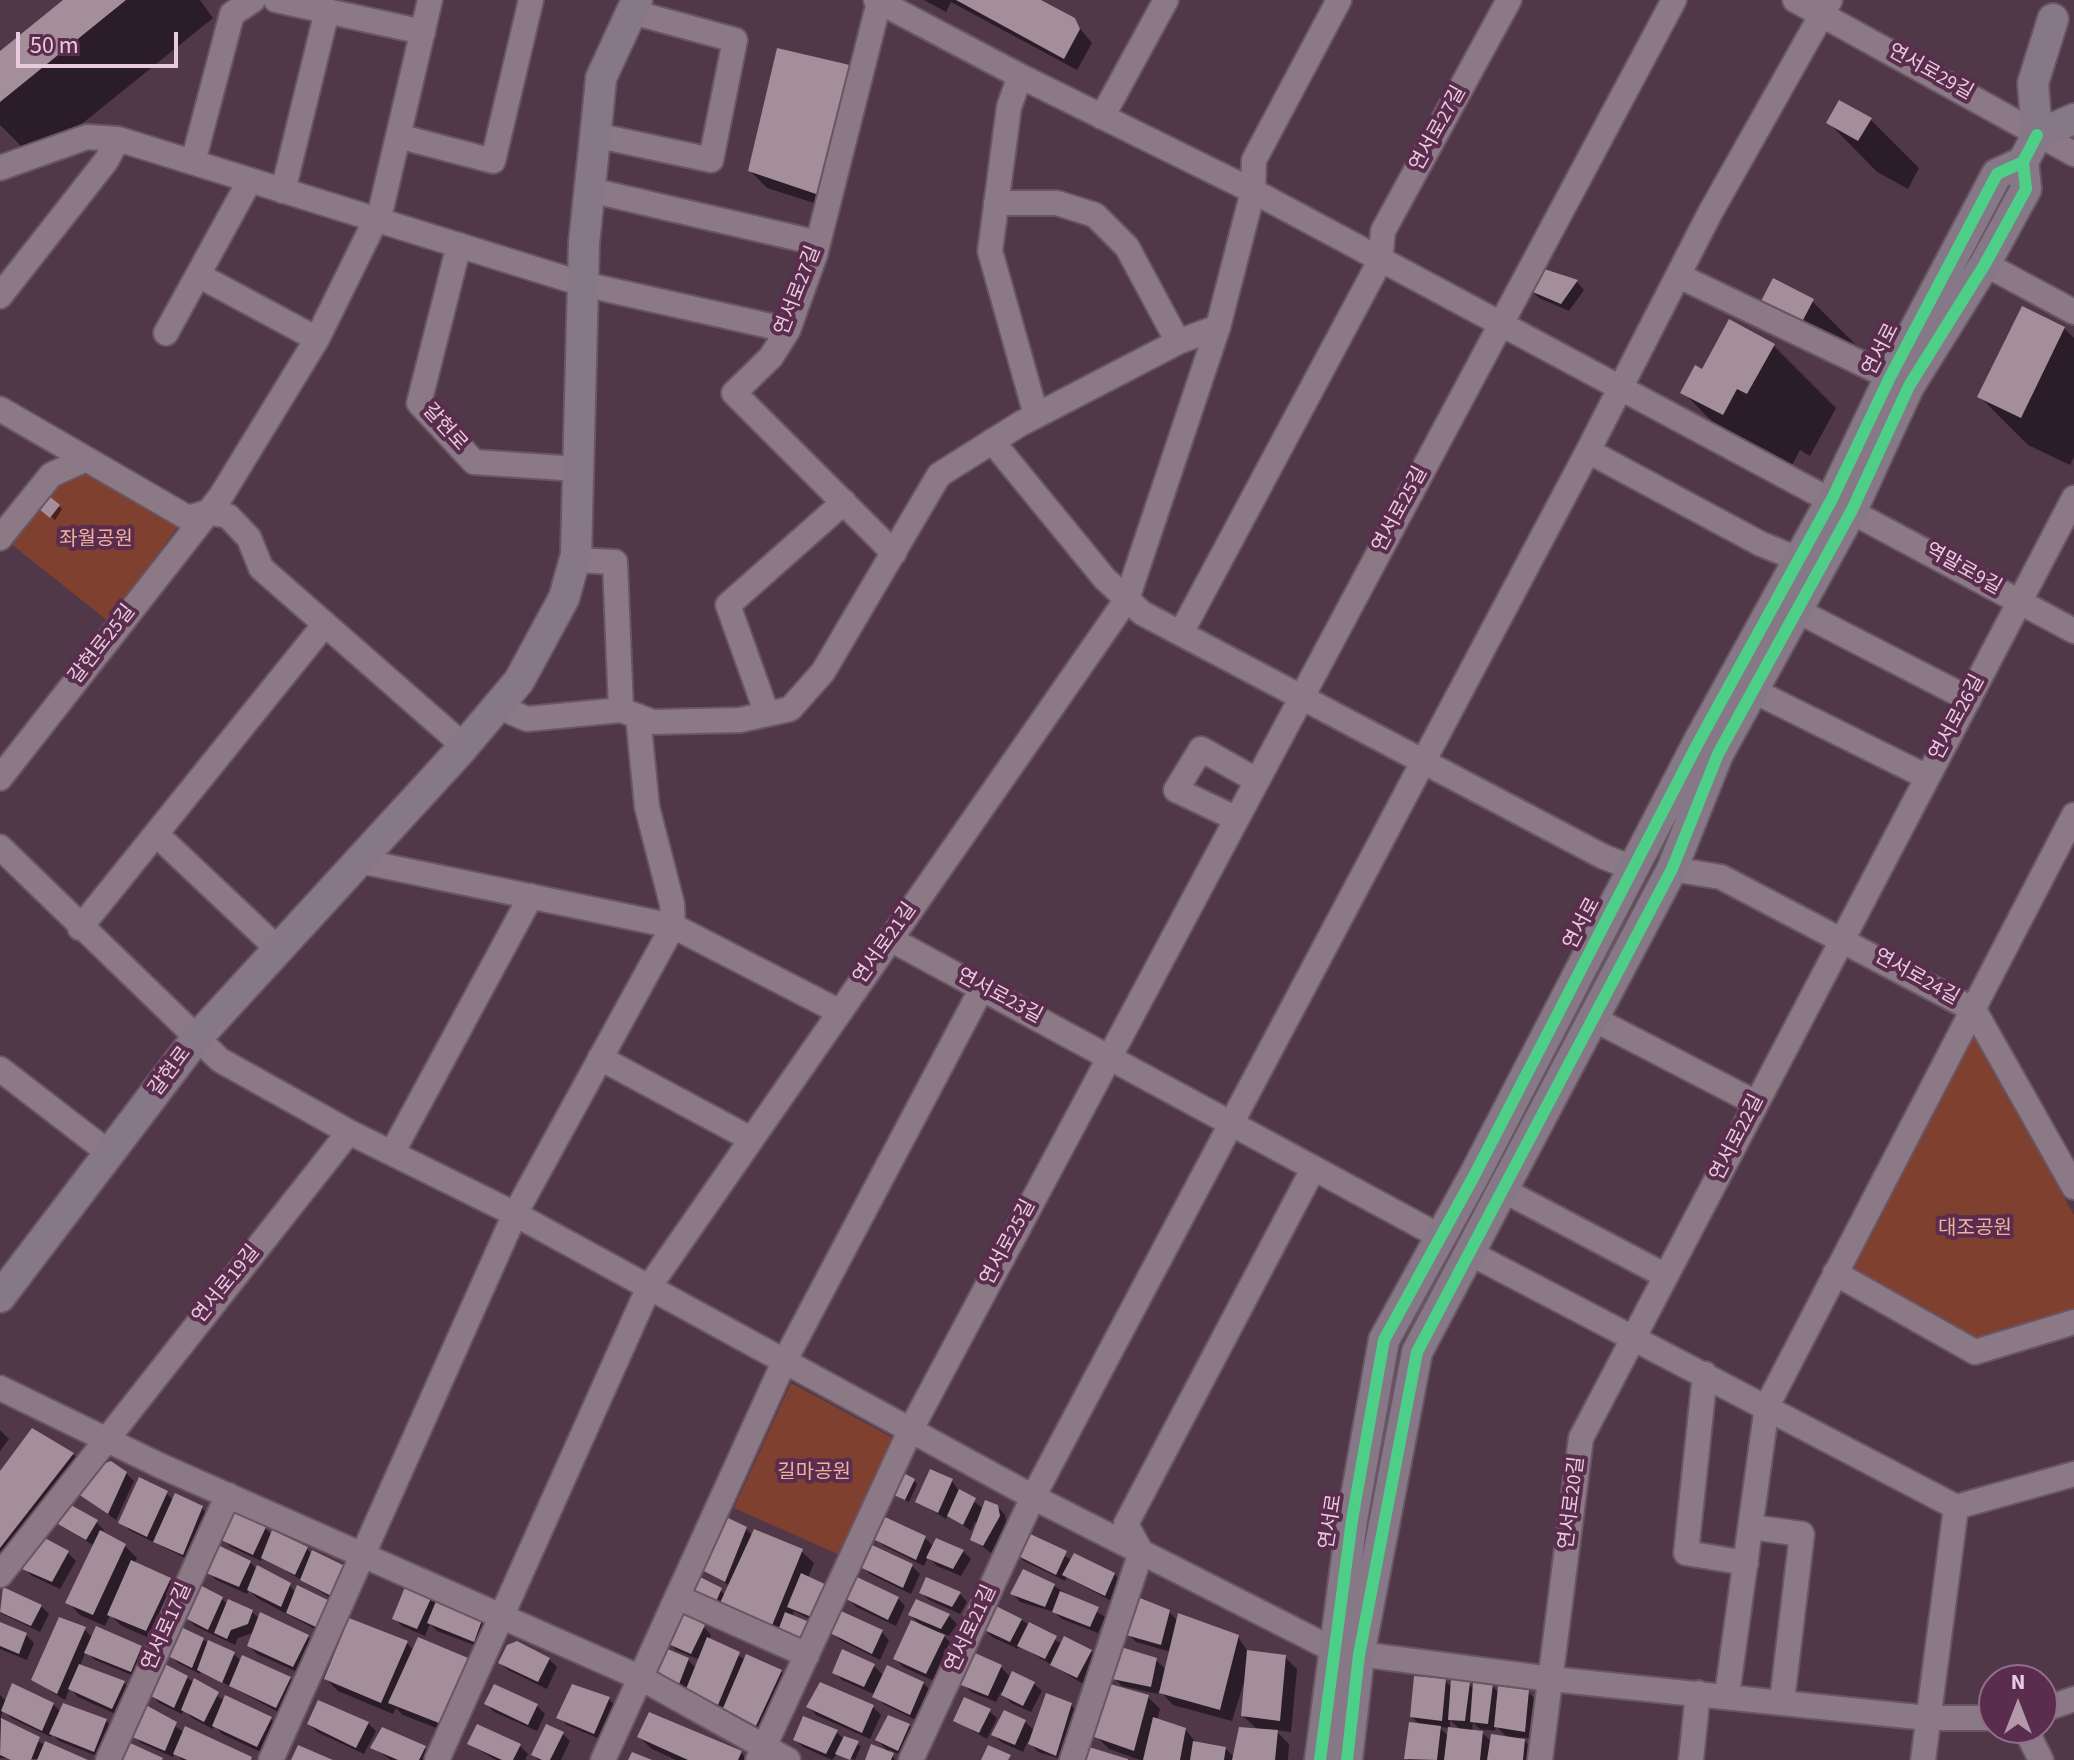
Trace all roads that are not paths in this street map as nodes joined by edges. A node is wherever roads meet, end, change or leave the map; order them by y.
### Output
1 (253, 0) edge
2 (276, 0) edge
3 (430, 0) edge
4 (531, 0) edge
5 (1166, 0) edge
6 (1339, 0) edge
7 (1509, 0) edge
8 (1674, 0) edge
9 (1795, 0) edge
10 (878, 1) edge
11 (634, 6) edge
12 (1826, 7) edge
13 (2056, 10) edge
14 (327, 11) junction
15 (423, 32) junction
16 (1020, 76) junction
17 (1102, 117) junction
18 (2074, 119) edge
19 (595, 135) junction
20 (2037, 135) junction
21 (398, 136) junction
22 (118, 139) junction
23 (2074, 154) edge
24 (193, 162) junction
25 (2023, 162) junction
26 (0, 168) edge
27 (250, 180) junction
28 (590, 190) junction
29 (283, 191) junction
30 (1253, 191) junction
31 (996, 203) junction
32 (376, 220) junction
33 (818, 243) junction
34 (459, 245) junction
35 (1380, 261) junction
36 (1985, 264) junction
37 (198, 275) junction
38 (1679, 276) junction
39 (583, 284) junction
40 (3, 292) edge
41 (2074, 312) edge
42 (1502, 325) junction
43 (1218, 327) junction
44 (788, 330) junction
45 (166, 333) dead end
46 (317, 339) junction
47 (1178, 342) junction
48 (1890, 377) junction
49 (1621, 388) junction
50 (0, 409) edge
51 (1036, 415) junction
52 (992, 441) junction
53 (1588, 451) junction
54 (86, 459) junction
55 (578, 469) junction
56 (2074, 498) edge
57 (844, 502) junction
58 (1842, 504) junction
59 (208, 512) junction
60 (0, 538) edge
61 (894, 553) junction
62 (1798, 559) junction
63 (574, 560) junction
64 (1127, 599) junction
65 (2020, 601) junction
66 (1796, 610) junction
67 (325, 624) junction
68 (2074, 631) edge
69 (1181, 633) junction
70 (1752, 690) junction
71 (1301, 695) junction
72 (1969, 699) junction
73 (497, 706) junction
74 (630, 713) junction
75 (767, 714) junction
76 (464, 746) junction
77 (1423, 759) junction
78 (1927, 777) junction
79 (0, 778) edge
80 (1256, 780) junction
81 (2074, 815) edge
82 (1235, 818) junction
83 (156, 834) junction
84 (0, 847) edge
85 (2067, 848) edge
86 (360, 861) junction
87 (1633, 868) junction
88 (1672, 869) junction
89 (531, 896) junction
90 (673, 926) junction
91 (80, 928) junction
92 (1841, 937) junction
93 (890, 939) junction
94 (278, 949) junction
95 (982, 988) junction
96 (1974, 1010) junction
97 (838, 1011) junction
98 (1592, 1018) junction
99 (196, 1039) junction
100 (1109, 1055) junction
101 (600, 1058) junction
102 (0, 1069) edge
103 (1756, 1103) junction
104 (1229, 1124) junction
105 (349, 1132) junction
106 (751, 1139) junction
107 (109, 1153) junction
108 (392, 1153) junction
109 (1313, 1169) junction
110 (2071, 1176) edge
111 (1503, 1190) junction
112 (515, 1214) junction
113 (1441, 1237) junction
114 (1470, 1253) junction
115 (1835, 1273) junction
116 (1666, 1276) junction
117 (649, 1287) junction
118 (0, 1297) edge
119 (2074, 1322) edge
120 (1634, 1339) junction
121 (784, 1362) junction
122 (1705, 1374) junction
123 (0, 1388) edge
124 (1767, 1406) junction
125 (910, 1431) junction
126 (106, 1438) junction
127 (2074, 1474) edge
128 (228, 1495) junction
129 (1033, 1497) junction
130 (1956, 1507) junction
131 (1751, 1527) junction
132 (1141, 1552) junction
133 (364, 1554) junction
134 (1746, 1563) junction
135 (0, 1575) edge
136 (677, 1597) junction
137 (501, 1614) junction
138 (1347, 1653) junction
139 (807, 1655) junction
140 (641, 1678) junction
141 (1551, 1679) junction
142 (1698, 1693) junction
143 (1727, 1695) junction
144 (1782, 1701) junction
145 (1927, 1718) junction
146 (1978, 1718) edge
147 (761, 1754) edge
148 (108, 1760) edge
149 (271, 1760) edge
150 (437, 1760) edge
151 (603, 1760) edge
152 (788, 1760) edge
153 (911, 1760) edge
154 (1072, 1760) edge
155 (1320, 1760) edge
156 (1347, 1760) edge
157 (1540, 1760) edge
158 (1691, 1760) edge
159 (1923, 1760) edge

1 - 24 street
2 - 14 street
3 - 15 street, 갈현로25길
4 - 21 street
5 - 17 street
6 - 30 street
7 - 35 street, 연서로27길
8 - 42 street
9 - 12 street, 연서로29길
10 - 16 street, 연서로27길
10 - 33 street, 연서로27길
11 - 19 main road, 갈현로
11 - 19 street
12 - 20 street, 연서로29길
12 - 38 street
13 - 20 main road
14 - 15 street
14 - 29 street
15 - 21 street, 갈현로25길
16 - 17 street, 연서로27길
16 - 31 street
17 - 30 street, 연서로27길
18 - 20 main road
19 - 28 main road, 갈현로
20 - 23 street, 연서로29길
20 - 25 main road, 연서로
21 - 32 street, 갈현로25길
22 - 24 street
22 - 26 street
22 - 40 street
24 - 27 street
25 - 36 main road, 연서로
25 - 48 main road, 연서로
27 - 29 street
27 - 37 street
28 - 33 street
28 - 39 main road, 갈현로
29 - 32 street
30 - 35 street, 연서로27길
30 - 43 street
31 - 47 street
31 - 51 street
32 - 34 street
32 - 46 street, 갈현로25길
33 - 44 street, 연서로27길
34 - 39 street
34 - 55 street, 갈현로
35 - 42 street, 연서로27길
35 - 69 street, 연서로27길
36 - 41 street
36 - 58 main road, 연서로
37 - 45 street
37 - 46 street
38 - 48 street
38 - 49 street
39 - 44 street
39 - 55 main road, 갈현로
42 - 49 street, 연서로27길
42 - 71 street, 연서로25길
43 - 47 street
43 - 64 street
44 - 57 street, 연서로27길
46 - 59 street, 갈현로25길
47 - 51 street
48 - 58 main road, 연서로
49 - 53 street
49 - 58 street, 연서로27길
50 - 54 street
51 - 52 street
52 - 61 street
52 - 64 street
53 - 62 street
53 - 77 street
54 - 59 street
54 - 60 street
55 - 63 main road, 갈현로
56 - 65 street, 연서로26길
57 - 61 street, 연서로27길
57 - 75 street
58 - 62 main road, 연서로
58 - 65 street, 역말로9길
58 - 66 main road, 연서로
59 - 67 street
59 - 79 street, 갈현로25길
61 - 75 street
62 - 87 main road, 연서로
63 - 73 main road, 갈현로
63 - 74 street
64 - 69 street
64 - 93 street, 연서로21길
65 - 68 street, 역말로9길
65 - 72 street, 연서로26길
66 - 70 main road, 연서로
66 - 72 street
67 - 76 street
67 - 83 street
69 - 71 street
70 - 78 street
70 - 88 main road, 연서로
71 - 77 street
71 - 80 street, 연서로25길
72 - 78 street, 연서로26길
73 - 74 street
73 - 76 main road, 갈현로
74 - 75 street
74 - 90 street
76 - 86 main road, 갈현로
77 - 87 street
77 - 104 street
78 - 92 street, 연서로26길
80 - 82 street, 연서로25길
80 - 82 street
81 - 85 street
82 - 100 street, 연서로25길
83 - 91 street
83 - 94 street
84 - 91 street
85 - 96 street
86 - 89 street
86 - 94 main road, 갈현로
87 - 113 main road, 연서로
88 - 92 street, 연서로24길
88 - 98 main road, 연서로
89 - 90 street
89 - 108 street
90 - 97 street
90 - 101 street
91 - 99 street
92 - 96 street, 연서로24길
92 - 103 street, 연서로22길
93 - 95 street, 연서로23길
93 - 97 street, 연서로21길
94 - 99 main road, 갈현로
95 - 100 street, 연서로23길
95 - 121 street
96 - 110 street, 연서로24길
96 - 115 street
97 - 106 street
98 - 103 street
98 - 111 main road, 연서로
99 - 105 street
99 - 107 main road, 갈현로
100 - 104 street, 연서로23길
100 - 125 street, 연서로25길
101 - 106 street
101 - 112 street
102 - 107 street
103 - 116 street, 연서로22길
104 - 109 street, 연서로23길
104 - 129 street, 연서로21길
105 - 108 street
105 - 126 street, 연서로19길
106 - 117 street
107 - 118 main road, 갈현로
108 - 112 street
109 - 113 street, 연서로23길
109 - 132 street
111 - 114 main road, 연서로
111 - 116 street
112 - 117 street
112 - 133 street
113 - 138 main road, 연서로
114 - 120 street
114 - 138 main road, 연서로
115 - 119 street
115 - 124 street
116 - 120 street, 연서로22길
117 - 121 street
117 - 137 street
120 - 122 street
120 - 141 street, 연서로20길
121 - 125 street
121 - 136 street
122 - 124 street
122 - 134 street
123 - 126 street
124 - 130 street
124 - 131 street
125 - 129 street
125 - 139 street
126 - 128 street
126 - 135 street
127 - 130 street
128 - 133 street
128 - 148 street, 연서로17길
129 - 132 street
129 - 153 street, 연서로21길
130 - 145 street
131 - 134 street
131 - 144 street
132 - 138 street
132 - 154 street
133 - 137 street
133 - 149 street
134 - 143 street
136 - 139 street
136 - 140 street
137 - 140 street
137 - 150 street
138 - 141 street
138 - 155 main road, 연서로
138 - 156 main road, 연서로
139 - 147 street
140 - 147 street
140 - 151 street
141 - 142 street
141 - 157 street, 연서로20길
142 - 143 street
142 - 158 street
143 - 144 street
144 - 145 street
145 - 146 street
145 - 159 street
147 - 152 street

